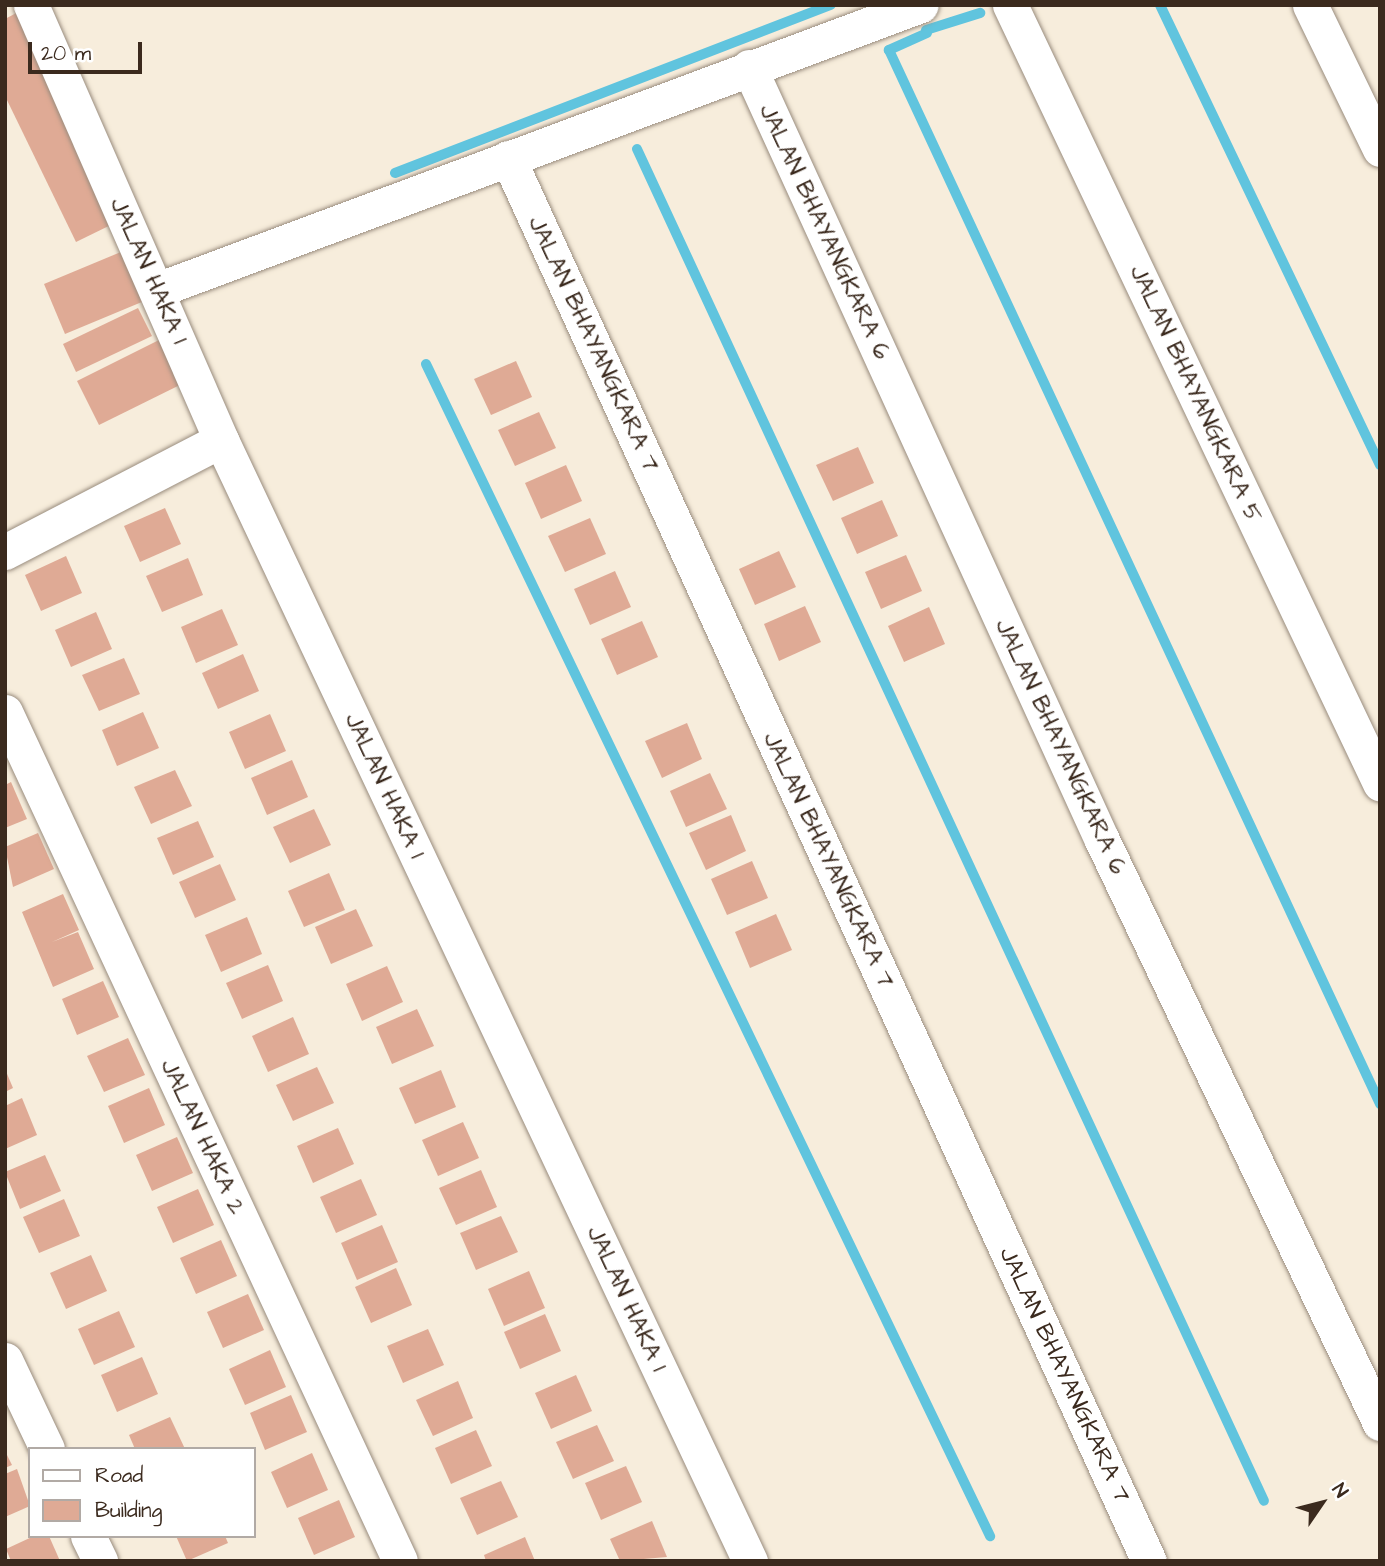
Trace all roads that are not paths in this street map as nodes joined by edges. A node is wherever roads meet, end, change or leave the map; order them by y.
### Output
1 (31, 5) edge
2 (921, 5) edge
3 (1010, 5) edge
4 (1310, 5) edge
5 (749, 67) junction
6 (1380, 149) edge
7 (508, 158) junction
8 (157, 289) junction
9 (221, 440) junction
10 (5, 552) edge
11 (5, 712) edge
12 (1380, 783) edge
13 (5, 1360) edge
14 (1380, 1423) edge
15 (46, 1447) edge
16 (90, 1538) edge
17 (100, 1561) edge
18 (400, 1561) edge
19 (750, 1561) edge
20 (1150, 1561) edge

1 - 8 street, JALAN HAKA 1
2 - 5 street
3 - 12 street, JALAN BHAYANGKARA 5
4 - 6 street
5 - 7 street
5 - 14 street, JALAN BHAYANGKARA 6
7 - 8 street
7 - 20 street, JALAN BHAYANGKARA 7
8 - 9 street, JALAN HAKA 1
9 - 10 street
9 - 19 street, JALAN HAKA 1
11 - 18 street, JALAN HAKA 2
13 - 15 street
16 - 17 street

